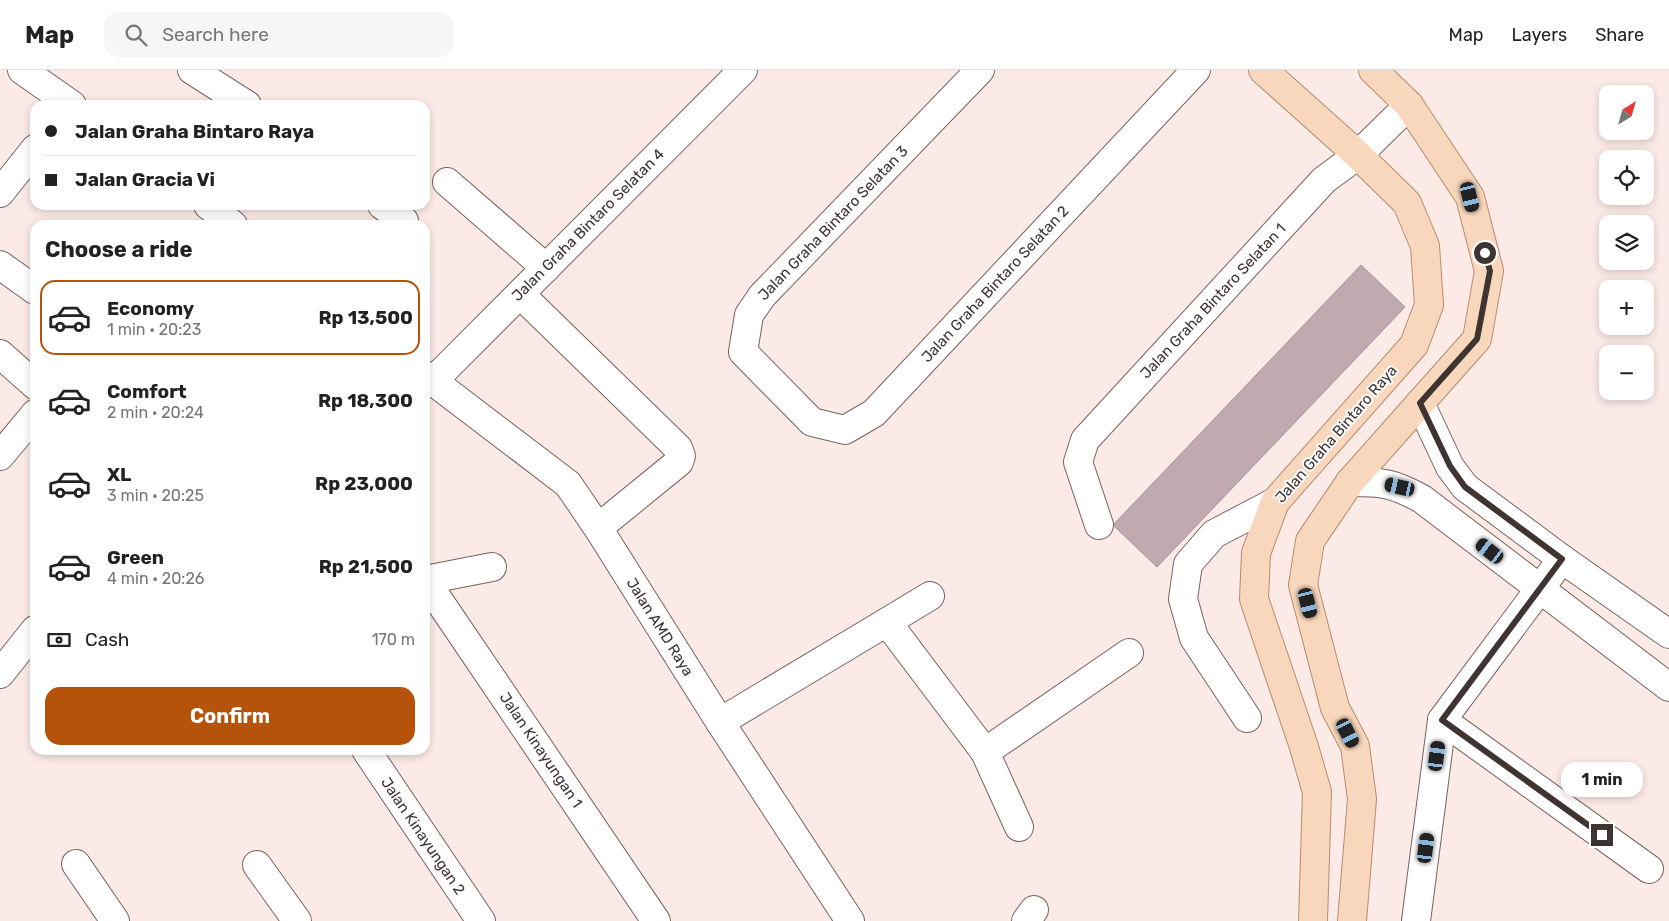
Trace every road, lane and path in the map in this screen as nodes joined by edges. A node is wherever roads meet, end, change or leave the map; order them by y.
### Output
1 (22, 70) edge
2 (192, 70) edge
3 (743, 70) edge
4 (980, 70) edge
5 (1196, 70) edge
6 (1263, 70) edge
7 (1373, 70) edge
8 (65, 100) edge
9 (238, 100) edge
10 (1409, 105) junction
11 (30, 155) edge
12 (1358, 155) junction
13 (446, 182) dead end
14 (0, 192) edge
15 (214, 210) edge
16 (388, 210) edge
17 (228, 220) edge
18 (401, 220) edge
19 (0, 265) edge
20 (546, 268) junction
21 (30, 286) edge
22 (520, 294) junction
23 (0, 354) edge
24 (430, 377) edge
25 (430, 379) edge
26 (30, 381) edge
27 (778, 388) joint
28 (1420, 403) junction
29 (30, 420) edge
30 (0, 456) edge
31 (1350, 482) junction
32 (1465, 487) junction
33 (1275, 502) junction
34 (1442, 514) junction
35 (1099, 525) dead end
36 (598, 528) junction
37 (1562, 559) junction
38 (492, 567) dead end
39 (430, 579) edge
40 (430, 587) edge
41 (1540, 588) junction
42 (930, 596) dead end
43 (887, 622) junction
44 (1669, 634) edge
45 (30, 636) edge
46 (1129, 653) dead end
47 (0, 674) edge
48 (1669, 687) edge
49 (1247, 718) dead end
50 (1442, 720) junction
51 (720, 722) junction
52 (986, 752) junction
53 (369, 755) edge
54 (1019, 827) dead end
55 (76, 864) dead end
56 (257, 865) dead end
57 (1650, 870) dead end
58 (1352, 918) edge
59 (1313, 919) edge
60 (846, 920) edge
61 (115, 921) edge
62 (297, 921) edge
63 (481, 921) edge
64 (656, 921) edge
65 (1416, 921) edge

1 - 8 street
2 - 9 street
3 - 20 street, Jalan Graha Bintaro Selatan 4
4 - 27 street, Jalan Graha Bintaro Selatan 3
5 - 27 street, Jalan Graha Bintaro Selatan 2
6 - 12 main road, Jalan Graha Bintaro Raya
7 - 10 main road
10 - 12 street, Jalan Graha Bintaro Selatan 1
10 - 28 main road
11 - 14 street
12 - 33 main road, Jalan Graha Bintaro Raya
12 - 35 street, Jalan Graha Bintaro Selatan 1
13 - 20 street
15 - 17 street
16 - 18 street
19 - 21 street
20 - 22 street, Jalan Graha Bintaro Selatan 4
22 - 24 street, Jalan Graha Bintaro Selatan 4
22 - 36 street
23 - 26 street
25 - 36 street, Jalan AMD Raya
28 - 31 main road
28 - 32 street
29 - 30 street
31 - 34 street
31 - 58 main road
32 - 34 street
32 - 37 street
33 - 49 street
33 - 59 main road, Jalan Graha Bintaro Raya
34 - 41 street
36 - 51 street, Jalan AMD Raya
37 - 41 street
37 - 44 street
38 - 39 street
40 - 64 street, Jalan Kinayungan 1
41 - 48 street
41 - 50 street
42 - 43 street
43 - 51 street
43 - 52 street
45 - 47 street
46 - 52 street
50 - 57 street
50 - 65 street
51 - 60 street, Jalan AMD Raya
52 - 54 street
53 - 63 street, Jalan Kinayungan 2
55 - 61 street
56 - 62 street
58 - 59 main road

